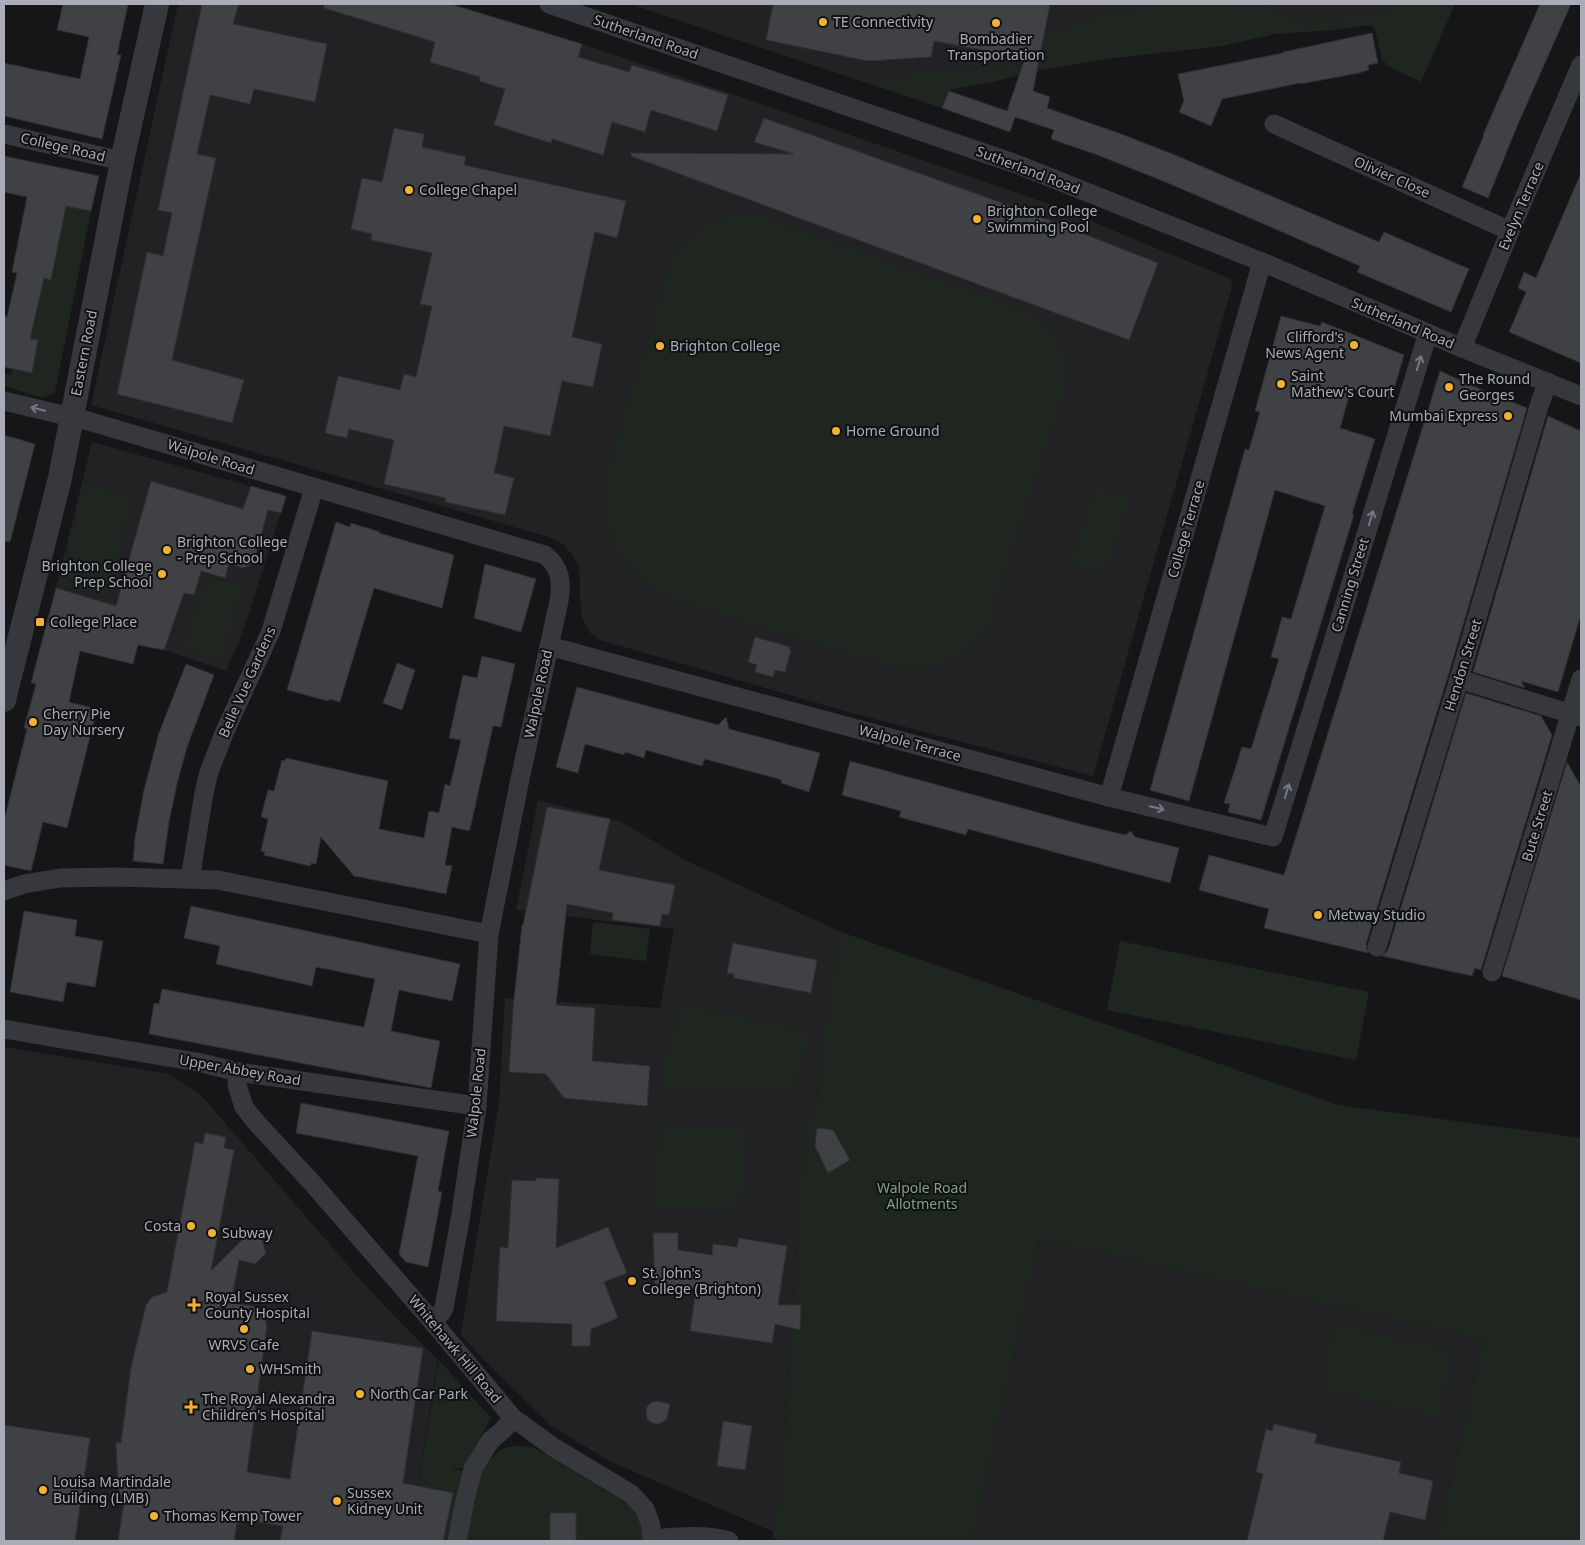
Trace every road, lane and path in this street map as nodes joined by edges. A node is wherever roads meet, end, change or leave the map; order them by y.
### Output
1 (157, 4) edge
2 (549, 4) edge
3 (1581, 65) edge
4 (1274, 124) dead end
5 (4, 134) edge
6 (122, 161) junction
7 (1510, 231) junction
8 (1262, 262) junction
9 (1428, 334) junction
10 (1462, 348) junction
11 (1548, 382) junction
12 (1581, 396) edge
13 (4, 401) edge
14 (72, 418) junction
15 (314, 488) junction
16 (549, 646) junction
17 (1459, 679) junction
18 (1581, 679) edge
19 (4, 700) edge
20 (1576, 715) edge
21 (1109, 797) junction
22 (1273, 837) joint
23 (190, 879) junction
24 (4, 891) edge
25 (489, 934) junction
26 (1377, 948) dead end
27 (1492, 972) dead end
28 (4, 1029) edge
29 (238, 1072) junction
30 (477, 1106) junction
31 (432, 1321) junction
32 (513, 1418) junction
33 (652, 1540) edge
34 (457, 1541) edge
35 (728, 1541) edge

1 - 6 street, Eastern Road
2 - 8 street, Sutherland Road
3 - 7 street, Evelyn Terrace
4 - 7 street, Olivier Close
5 - 6 street, College Road
6 - 14 street, Eastern Road
7 - 10 street, Evelyn Terrace
8 - 9 street, Sutherland Road
8 - 21 street, College Terrace
9 - 10 street, Sutherland Road
22 -> 9 street, Canning Street
10 - 11 street, Sutherland Road
11 - 12 street, Sutherland Road
11 - 17 street, Hendon Street
14 -> 13 street
14 - 15 street, Walpole Road
14 - 19 street, Eastern Road
15 - 16 street, Walpole Road
15 - 23 street, Belle Vue Gardens
16 - 21 street, Walpole Terrace
16 - 25 street, Walpole Road
17 - 20 street
17 - 26 street, Hendon Street
18 - 20 street, Bute Street
20 - 27 street, Bute Street
21 -> 22 street, Walpole Terrace
23 - 24 street
23 - 25 street
25 - 30 street, Walpole Road
28 - 29 street, Upper Abbey Road
29 - 30 street, Upper Abbey Road
29 - 31 street, Whitehawk Hill Road
30 - 31 street, Walpole Road
31 - 32 street, Whitehawk Hill Road
32 - 33 street, Whitehawk Hill Road
32 - 34 street
33 - 35 street, Whitehawk Hill Road

